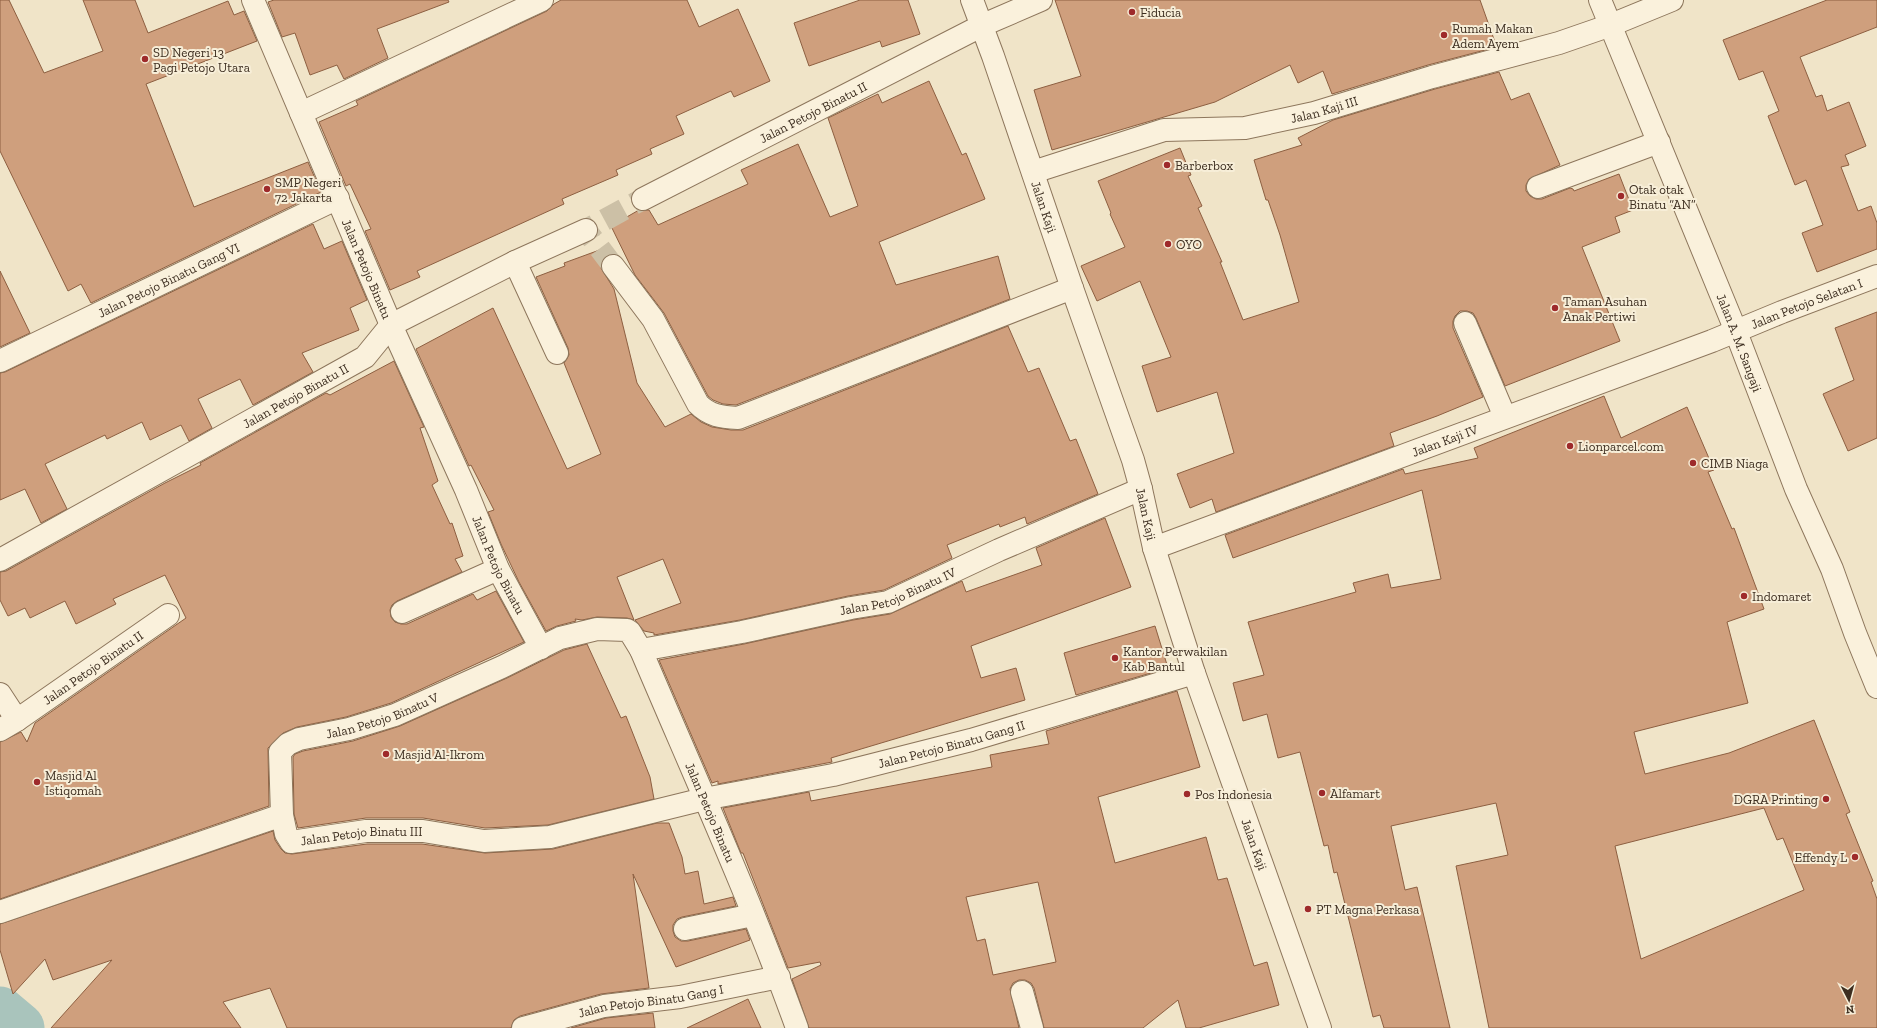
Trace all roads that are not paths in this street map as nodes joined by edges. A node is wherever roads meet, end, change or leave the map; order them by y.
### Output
1 (253, 0) edge
2 (542, 0) edge
3 (972, 0) edge
4 (1041, 0) edge
5 (1600, 0) edge
6 (1672, 0) edge
7 (983, 25) junction
8 (1611, 25) junction
9 (301, 113) junction
10 (1659, 142) junction
11 (1033, 172) junction
12 (1538, 187) dead end
13 (338, 198) junction
14 (643, 199) tunnel mouth
15 (586, 230) dead end
16 (515, 262) junction
17 (613, 266) tunnel mouth
18 (1877, 276) edge
19 (1072, 288) junction
20 (1465, 323) dead end
21 (390, 325) junction
22 (1736, 332) junction
23 (557, 353) dead end
24 (0, 361) edge
25 (1505, 417) junction
26 (1141, 489) junction
27 (1154, 548) junction
28 (0, 560) edge
29 (498, 569) junction
30 (402, 612) dead end
31 (168, 615) dead end
32 (542, 648) junction
33 (641, 650) junction
34 (1194, 672) junction
35 (1877, 687) edge
36 (0, 694) edge
37 (9, 725) edge
38 (704, 799) junction
39 (282, 815) junction
40 (0, 912) edge
41 (753, 915) junction
42 (685, 929) dead end
43 (779, 977) junction
44 (1022, 992) dead end
45 (523, 1028) edge
46 (797, 1028) edge
47 (1032, 1028) edge
48 (1320, 1028) edge

1 - 9 street, Jalan Petojo Binatu
2 - 9 street
3 - 7 street, Jalan Kaji
4 - 7 street, Jalan Petojo Binatu II
5 - 8 street, Jalan A. M. Sangaji
6 - 8 street, Jalan Kaji III
7 - 11 street, Jalan Kaji
7 - 14 street, Jalan Petojo Binatu II
8 - 10 street, Jalan A. M. Sangaji
8 - 11 street, Jalan Kaji III
9 - 13 street, Jalan Petojo Binatu
10 - 12 street
10 - 22 street, Jalan A. M. Sangaji
11 - 19 street, Jalan Kaji
13 - 21 street, Jalan Petojo Binatu
13 - 24 street, Jalan Petojo Binatu Gang VI
15 - 16 street, Jalan Petojo Binatu II
16 - 21 street, Jalan Petojo Binatu II
16 - 23 street
17 - 19 street
18 - 22 street, Jalan Petojo Selatan I
19 - 26 street, Jalan Kaji
20 - 25 street
21 - 28 street, Jalan Petojo Binatu II
21 - 29 street, Jalan Petojo Binatu
22 - 25 street, Jalan Kaji IV
22 - 35 street, Jalan A. M. Sangaji
25 - 27 street, Jalan Kaji IV
26 - 27 street, Jalan Kaji
26 - 33 street, Jalan Petojo Binatu IV
27 - 34 street, Jalan Kaji
29 - 30 street
29 - 32 street, Jalan Petojo Binatu
31 - 37 street, Jalan Petojo Binatu II
32 - 33 street, Jalan Petojo Binatu
32 - 39 street, Jalan Petojo Binatu V
33 - 38 street, Jalan Petojo Binatu
34 - 38 street, Jalan Petojo Binatu Gang II
34 - 48 street, Jalan Kaji
36 - 37 street, Jalan Petojo Binatu II
38 - 39 street, Jalan Petojo Binatu III
38 - 41 street, Jalan Petojo Binatu
39 - 40 street
41 - 42 street
41 - 43 street, Jalan Petojo Binatu
43 - 45 street, Jalan Petojo Binatu Gang I
43 - 46 street, Jalan Petojo Binatu
44 - 47 street

